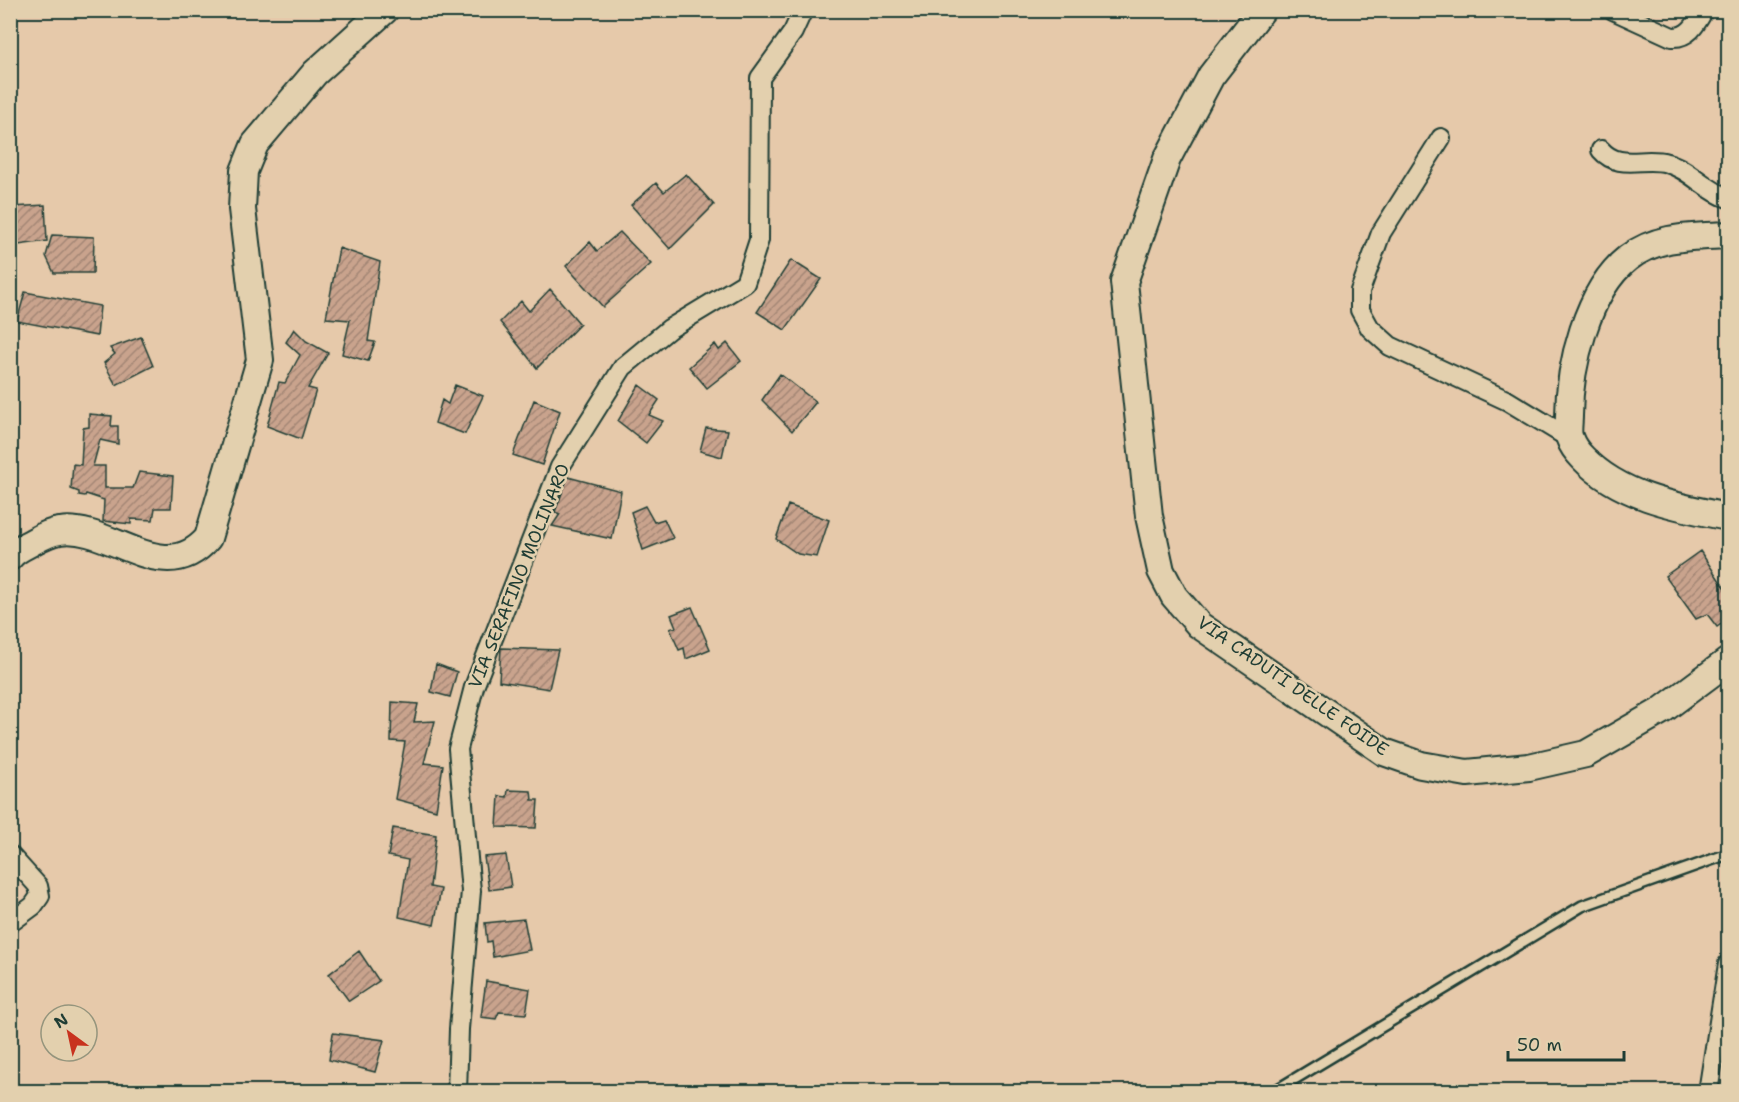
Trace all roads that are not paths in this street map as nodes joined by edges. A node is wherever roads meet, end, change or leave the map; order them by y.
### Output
1 (385, 10) edge
2 (803, 10) edge
3 (1262, 10) edge
4 (1612, 10) edge
5 (1704, 10) edge
6 (1441, 138) dead end
7 (1601, 150) dead end
8 (1728, 198) edge
9 (1728, 236) edge
10 (1569, 438) junction
11 (1728, 517) edge
12 (10, 556) edge
13 (1728, 661) edge
14 (1728, 854) edge
15 (10, 855) edge
16 (10, 923) edge
17 (1728, 964) edge
18 (457, 1092) edge
19 (1273, 1092) edge
20 (1708, 1092) edge

1 - 12 street
2 - 18 street, VIA SERAFINO MOLINARO
3 - 13 street, VIA CADUTI DELLE FOIDE
4 - 5 street
6 - 10 street
7 - 8 street
9 - 10 street
10 - 11 street
14 - 19 lane
15 - 16 street
17 - 20 street

